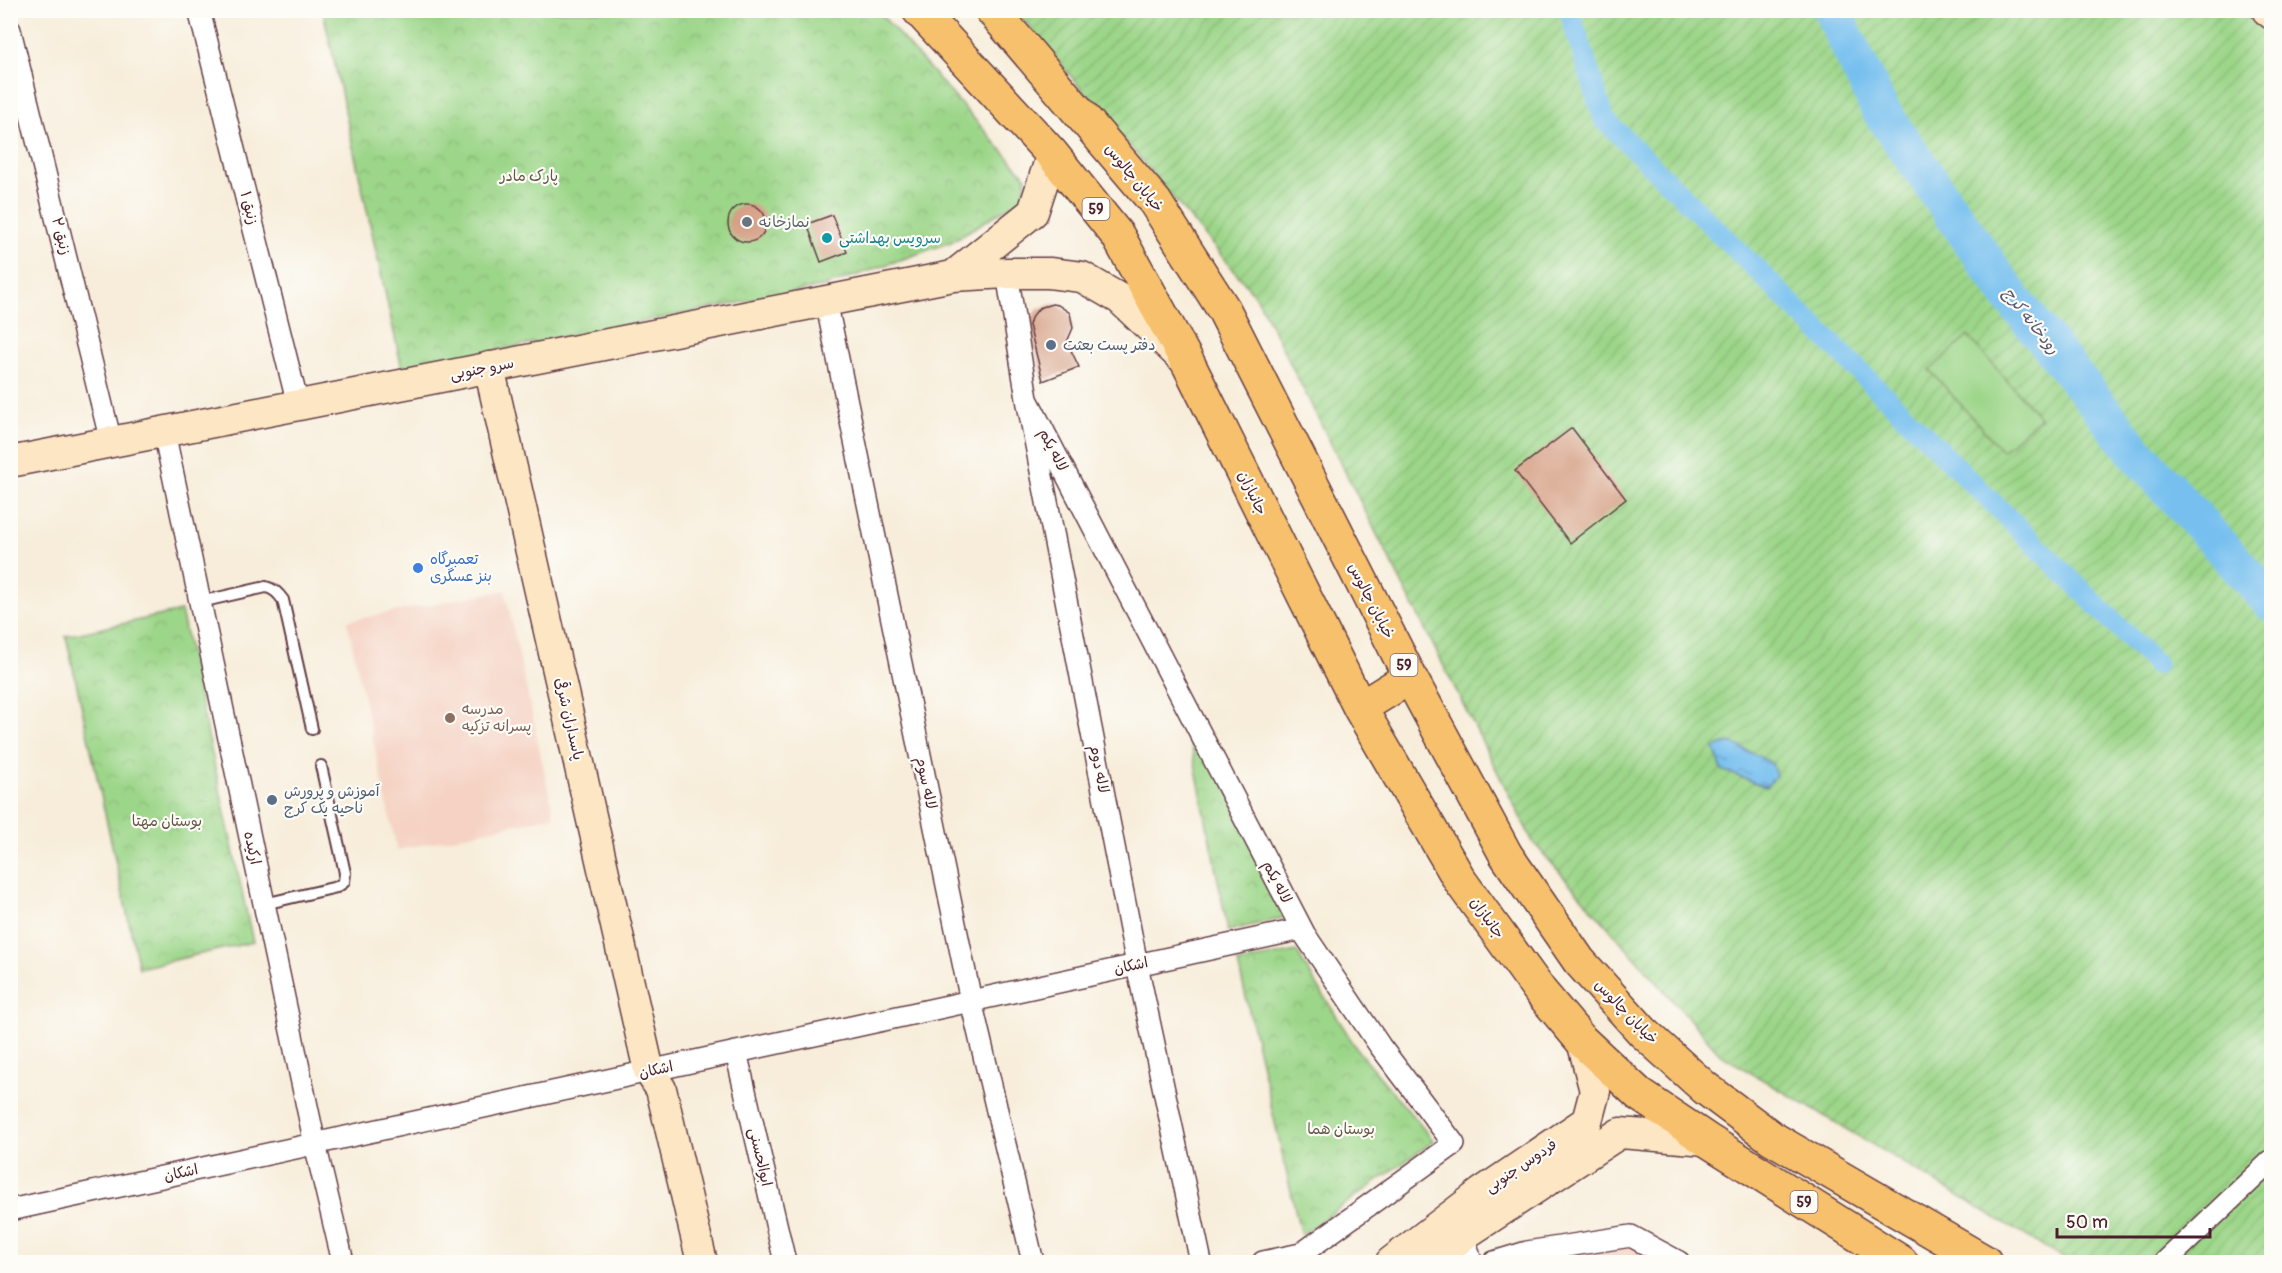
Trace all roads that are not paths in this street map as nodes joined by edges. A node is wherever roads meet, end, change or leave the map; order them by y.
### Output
1 (199, 10) edge
2 (919, 10) edge
3 (992, 10) edge
4 (2267, 10) edge
5 (2271, 14) edge
6 (10, 30) edge
7 (1052, 154) junction
8 (1007, 273) junction
9 (953, 276) junction
10 (826, 301) junction
11 (1189, 365) junction
12 (489, 368) junction
13 (1027, 399) junction
14 (298, 405) junction
15 (164, 432) junction
16 (111, 442) junction
17 (10, 462) edge
18 (200, 602) junction
19 (1410, 676) junction
20 (1360, 708) junction
21 (312, 729) dead end
22 (321, 766) dead end
23 (264, 904) junction
24 (1302, 929) junction
25 (1137, 965) junction
26 (971, 1001) junction
27 (1582, 1041) junction
28 (736, 1052) junction
29 (649, 1071) junction
30 (1707, 1140) junction
31 (315, 1144) junction
32 (2271, 1160) edge
33 (10, 1210) edge
34 (1467, 1249) edge
35 (343, 1263) edge
36 (683, 1263) edge
37 (702, 1263) edge
38 (784, 1263) edge
39 (1033, 1263) edge
40 (1202, 1263) edge
41 (1263, 1263) edge
42 (1391, 1263) edge
43 (1429, 1263) edge
44 (1494, 1263) edge
45 (1679, 1263) edge
46 (1901, 1263) edge
47 (1985, 1263) edge
48 (2165, 1263) edge

1 - 14 street, زنبق ۱
2 - 7 highway, 59
3 - 19 highway, خیابان چالوس / 59
4 - 5 street
6 - 16 street, زنبق ۲
7 - 9 street
7 - 11 highway, 59
8 - 9 street, سرو جنوبی
8 - 11 street, سرو جنوبی
8 - 13 street, لاله دوم
9 - 10 street, سرو جنوبی
10 - 12 street, سرو جنوبی
10 - 26 street, لاله سوم
11 - 20 highway, جانبازان / 59
12 - 14 street, سرو جنوبی
12 - 29 street, پاسداران شرقی
13 - 24 street, لاله یکم
13 - 25 street, لاله دوم
14 - 15 street, سرو جنوبی
15 - 16 street, سرو جنوبی
15 - 18 street, ارکیده
16 - 17 street, سرو جنوبی
18 - 21 lane
18 - 23 street, ارکیده
19 - 20 highway
19 - 47 highway, خیابان چالوس / 59
20 - 27 highway, جانبازان / 59
22 - 23 lane
23 - 31 street, ارکیده
24 - 25 street, اشکان
24 - 41 street, لاله یکم
25 - 26 street, اشکان
25 - 40 street, لاله دوم
26 - 28 street, اشکان
26 - 39 street, لاله سوم
27 - 30 highway, جانبازان / 59
27 - 42 street, فردوس جنوبی
28 - 29 street, اشکان
28 - 38 street, ابوالحسنی
29 - 31 street, اشکان
29 - 36 street, پاسداران شرقی
29 - 37 street, پاسداران شرقی
30 - 34 street, فردوس جنوبی
30 - 46 highway, جانبازان / 59
31 - 33 street, اشکان
31 - 35 street, ارکیده
32 - 48 street
34 - 43 street, فردوس جنوبی
44 - 45 street

